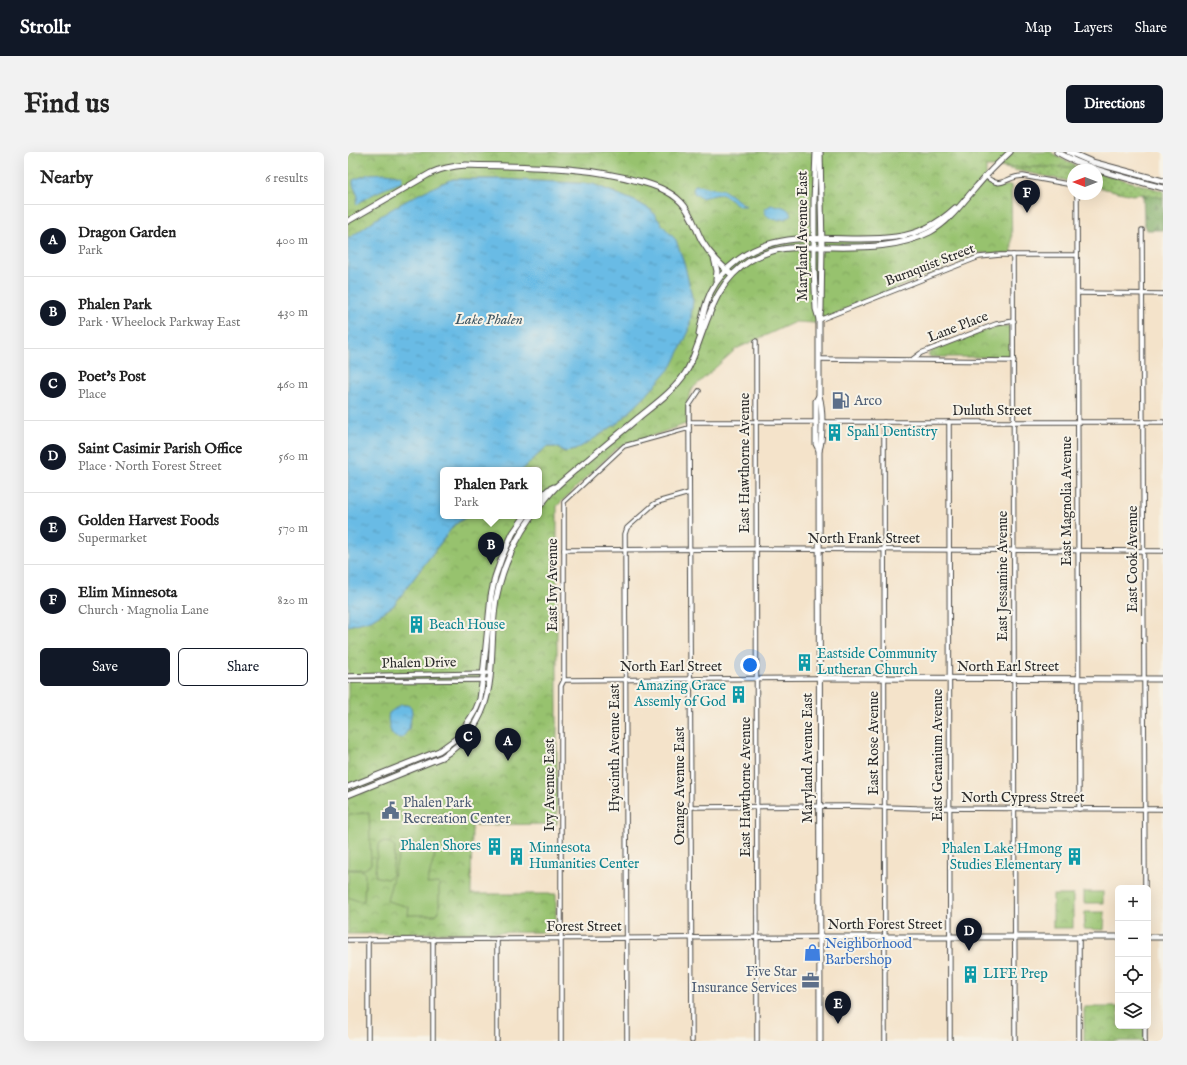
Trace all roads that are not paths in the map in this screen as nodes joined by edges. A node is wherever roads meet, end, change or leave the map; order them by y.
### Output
1 (816, 152) edge
2 (820, 152) edge
3 (1010, 152) edge
4 (1057, 152) edge
5 (1071, 152) edge
6 (985, 176) junction
7 (1163, 182) edge
8 (1067, 184) edge
9 (1163, 188) edge
10 (967, 197) junction
11 (1077, 200) edge
12 (348, 221) edge
13 (1142, 230) dead end
14 (814, 238) junction
15 (822, 238) junction
16 (814, 247) junction
17 (822, 247) junction
18 (1013, 255) junction
19 (1077, 255) junction
20 (714, 258) junction
21 (726, 270) junction
22 (732, 276) junction
23 (715, 283) junction
24 (1078, 293) junction
25 (1143, 294) junction
26 (1163, 294) edge
27 (819, 320) junction
28 (1014, 321) junction
29 (756, 341) dead end
30 (698, 345) junction
31 (819, 359) junction
32 (912, 360) junction
33 (1014, 360) junction
34 (699, 391) dead end
35 (689, 422) junction
36 (756, 422) junction
37 (819, 422) junction
38 (884, 422) junction
39 (949, 422) junction
40 (1014, 422) junction
41 (1078, 422) junction
42 (1143, 422) junction
43 (1163, 422) edge
44 (689, 428) junction
45 (556, 486) junction
46 (689, 493) junction
47 (542, 496) edge
48 (542, 503) edge
49 (523, 519) edge
50 (530, 519) edge
51 (756, 549) junction
52 (819, 549) junction
53 (564, 550) junction
54 (625, 550) junction
55 (689, 550) junction
56 (884, 550) junction
57 (949, 550) junction
58 (1014, 550) junction
59 (1078, 550) junction
60 (1144, 551) junction
61 (1163, 551) edge
62 (483, 673) junction
63 (490, 673) junction
64 (564, 674) joint
65 (348, 676) edge
66 (757, 678) junction
67 (820, 678) junction
68 (885, 678) junction
69 (949, 678) junction
70 (625, 679) junction
71 (691, 679) junction
72 (1014, 679) junction
73 (1079, 679) junction
74 (1144, 679) junction
75 (482, 680) junction
76 (490, 680) junction
77 (564, 680) junction
78 (1163, 680) edge
79 (348, 681) edge
80 (348, 788) edge
81 (348, 795) edge
82 (691, 807) junction
83 (757, 807) junction
84 (820, 807) junction
85 (884, 807) junction
86 (949, 808) junction
87 (1014, 809) junction
88 (1079, 809) junction
89 (1144, 809) junction
90 (1163, 809) edge
91 (1145, 885) edge
92 (757, 937) junction
93 (820, 937) junction
94 (884, 937) junction
95 (949, 937) junction
96 (1014, 937) junction
97 (1079, 937) junction
98 (1115, 937) edge
99 (1151, 937) edge
100 (1163, 937) edge
101 (562, 938) junction
102 (626, 938) junction
103 (691, 938) junction
104 (433, 939) junction
105 (497, 939) junction
106 (348, 940) edge
107 (368, 940) junction
108 (1145, 1029) edge
109 (368, 1041) edge
110 (433, 1041) edge
111 (497, 1041) edge
112 (561, 1041) edge
113 (627, 1041) edge
114 (692, 1041) edge
115 (757, 1041) edge
116 (820, 1041) edge
117 (885, 1041) edge
118 (950, 1041) edge
119 (1015, 1041) edge
120 (1080, 1041) edge
121 (1145, 1041) edge

1 - 14 street, Maryland Avenue East
2 - 15 street, Maryland Avenue East
3 - 6 street
4 - 9 street
5 - 7 street
6 - 8 street
6 - 10 street
10 - 15 street
10 - 17 street
11 - 19 street, East Magnolia Avenue
12 - 20 street
13 - 25 street, East Cook Avenue
14 - 15 street
14 - 16 street, Maryland Avenue East
14 - 21 street
15 - 17 street, Maryland Avenue East
16 - 17 street
16 - 22 street
16 - 27 street, Maryland Avenue East
17 - 27 street, Maryland Avenue East
18 - 19 street, Burnquist Street
18 - 27 street, Burnquist Street
18 - 28 street, East Jessamine Avenue
19 - 24 street, East Magnolia Avenue
20 - 21 street
20 - 23 street
21 - 22 street
21 - 23 street
22 - 30 street
23 - 30 street
24 - 25 street
24 - 41 street, East Magnolia Avenue
25 - 26 street
25 - 42 street, East Cook Avenue
27 - 31 street, Maryland Avenue East
28 - 32 street, Lane Place
28 - 33 street, East Jessamine Avenue
29 - 36 street, East Hawthorne Avenue
30 - 45 street
31 - 32 street, Lane Place
31 - 37 street, Maryland Avenue East
32 - 33 street, Lane Place
33 - 40 street, East Jessamine Avenue
34 - 35 street, Orange Avenue East
35 - 36 street, Duluth Street
35 - 44 street, Orange Avenue East
36 - 37 street, Duluth Street
36 - 51 street, East Hawthorne Avenue
37 - 38 street, Duluth Street
37 - 52 street, Maryland Avenue East
38 - 39 street, Duluth Street
38 - 56 street, East Rose Avenue
39 - 40 street, Duluth Street
39 - 57 street, East Geranium Avenue
40 - 41 street, Duluth Street
40 - 58 street, East Jessamine Avenue
41 - 42 street, Duluth Street
41 - 59 street, East Magnolia Avenue
42 - 43 street, Duluth Street
42 - 60 street, East Cook Avenue
44 - 46 street, Orange Avenue East
44 - 53 street, East Ivy Avenue
45 - 47 street
45 - 48 street
46 - 54 street, Hyacinth Avenue East
46 - 55 street, Orange Avenue East
49 - 62 street
50 - 63 street
51 - 52 street, North Frank Street
51 - 55 street, North Frank Street
51 - 66 street, East Hawthorne Avenue
52 - 56 street, North Frank Street
52 - 67 street, Maryland Avenue East
53 - 54 street, North Frank Street
53 - 64 street, East Ivy Avenue
54 - 55 street, North Frank Street
54 - 70 street, Hyacinth Avenue East
55 - 71 street, Orange Avenue East
56 - 57 street, North Frank Street
56 - 68 street, East Rose Avenue
57 - 58 street, North Frank Street
57 - 69 street, East Geranium Avenue
58 - 59 street, North Frank Street
58 - 72 street, East Jessamine Avenue
59 - 60 street, North Frank Street
59 - 73 street, East Magnolia Avenue
60 - 61 street, North Frank Street
60 - 74 street, East Cook Avenue
62 - 63 street, Phalen Drive
62 - 65 street, Phalen Drive
62 - 75 street
63 - 76 street
64 - 77 street, Ivy Avenue East
66 - 67 street, North Earl Street
66 - 71 street, North Earl Street
66 - 83 street, East Hawthorne Avenue
67 - 68 street, North Earl Street
67 - 84 street, Maryland Avenue East
68 - 69 street, North Earl Street
68 - 85 street, East Rose Avenue
69 - 72 street, North Earl Street
69 - 86 street, East Geranium Avenue
70 - 71 street, North Earl Street
70 - 77 street, North Earl Street
70 - 102 street, Hyacinth Avenue East
71 - 82 street, Orange Avenue East
72 - 73 street, North Earl Street
72 - 87 street, East Jessamine Avenue
73 - 74 street, North Earl Street
73 - 88 street, East Magnolia Avenue
74 - 78 street, North Earl Street
74 - 89 street, East Cook Avenue
75 - 76 street, Phalen Drive
75 - 79 street, Phalen Drive
75 - 80 street
76 - 81 street
77 - 101 street, Ivy Avenue East
82 - 83 street, North Cypress Street
82 - 103 street, Orange Avenue East
83 - 84 street, North Cypress Street
83 - 92 street, East Hawthorne Avenue
84 - 85 street, North Cypress Street
84 - 93 street, Maryland Avenue East
85 - 86 street, North Cypress Street
85 - 94 street, East Rose Avenue
86 - 87 street, North Cypress Street
86 - 95 street, East Geranium Avenue
87 - 88 street, North Cypress Street
87 - 96 street, East Jessamine Avenue
88 - 89 street, North Cypress Street
89 - 90 street, North Cypress Street
89 - 91 street, East Cook Avenue
92 - 93 street, Forest Street
92 - 103 street, Forest Street
92 - 115 street, East Hawthorne Avenue
93 - 94 street, North Forest Street
93 - 116 street, Maryland Avenue East
94 - 95 street, North Forest Street
94 - 117 street, East Rose Avenue
95 - 96 street, North Forest Street
95 - 118 street, East Geranium Avenue
96 - 97 street, North Forest Street
96 - 119 street, East Jessamine Avenue
97 - 98 street, North Forest Street
97 - 120 street
99 - 100 street
101 - 102 street, Forest Street
101 - 105 street, Forest Street
101 - 112 street, Ivy Avenue East
102 - 103 street, Forest Street
102 - 113 street, Hyacinth Avenue East
103 - 114 street, Orange Avenue East
104 - 105 street, Forest Street
104 - 107 street, Forest Street
104 - 110 street
105 - 111 street
106 - 107 street, Forest Street
107 - 109 street
108 - 121 street

